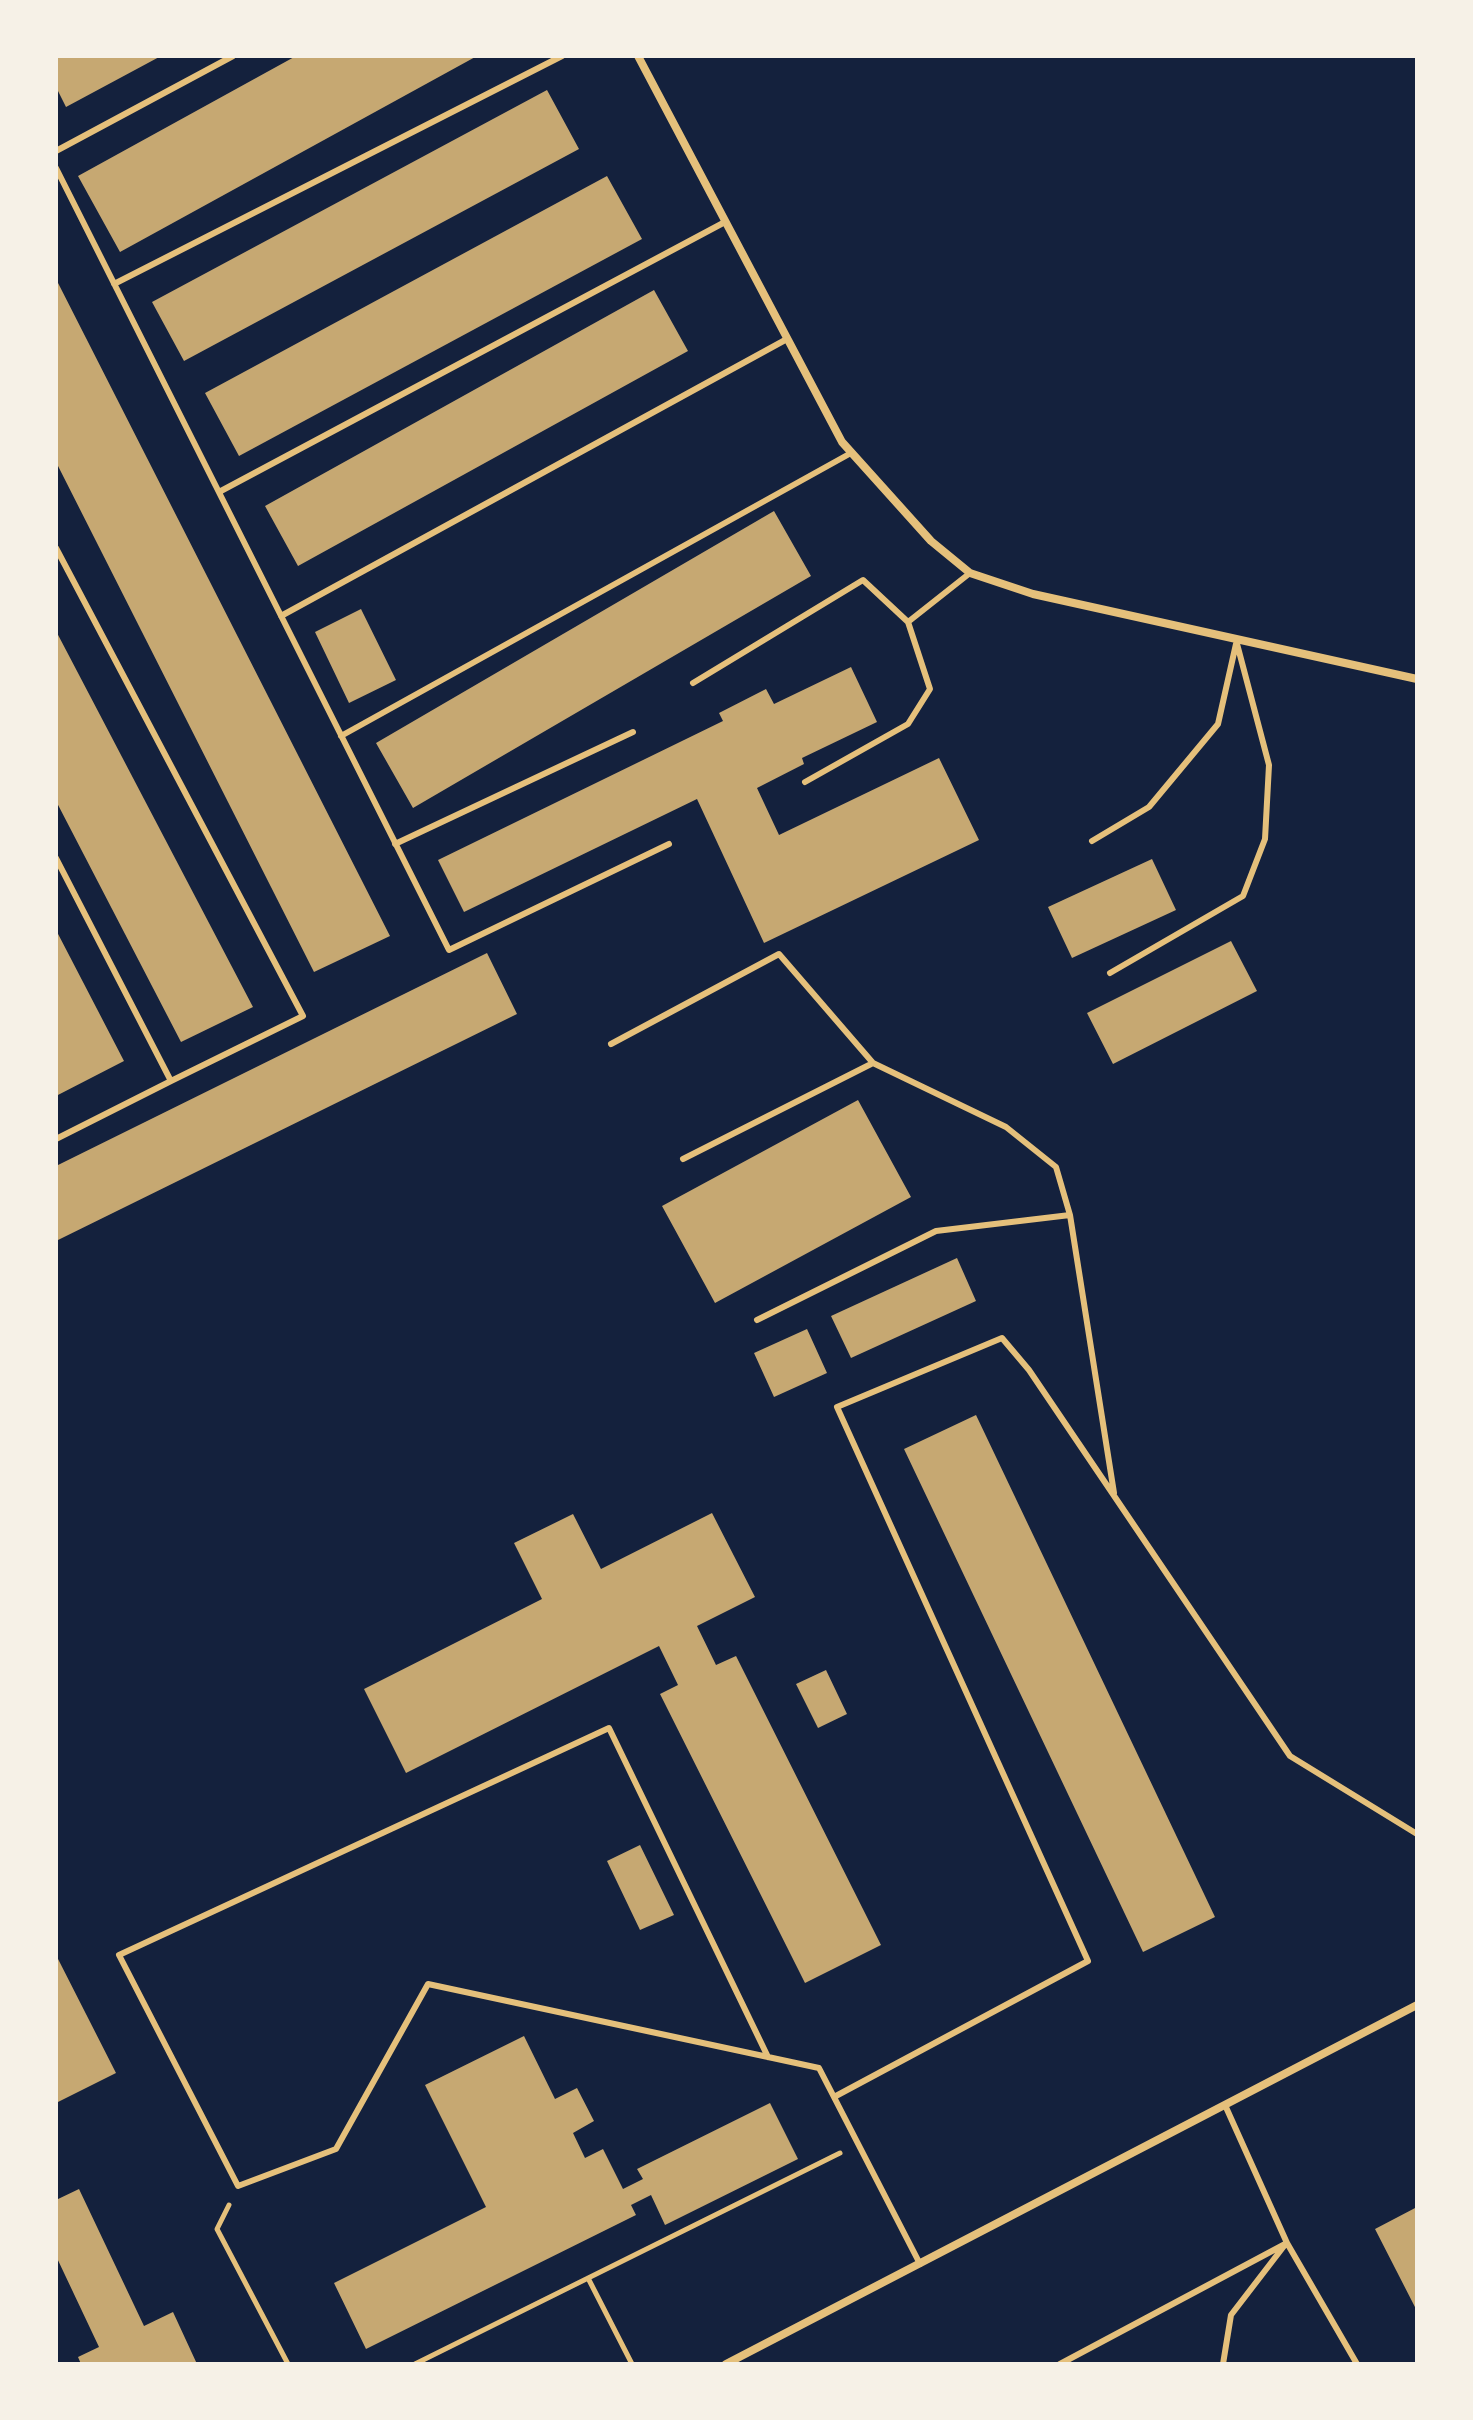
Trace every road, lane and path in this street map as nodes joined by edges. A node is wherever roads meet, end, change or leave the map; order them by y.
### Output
1 (233, 56) edge
2 (562, 56) edge
3 (638, 56) edge
4 (56, 151) edge
5 (56, 168) edge
6 (725, 222) junction
7 (114, 284) junction
8 (787, 339) junction
9 (851, 453) junction
10 (219, 492) junction
11 (56, 548) edge
12 (970, 573) junction
13 (281, 616) junction
14 (908, 622) junction
15 (1236, 640) junction
16 (1417, 679) edge
17 (693, 683) dead end
18 (633, 732) dead end
19 (341, 736) junction
20 (805, 782) dead end
21 (1092, 841) dead end
22 (395, 844) junction
23 (669, 844) dead end
24 (56, 858) edge
25 (1110, 973) dead end
26 (611, 1044) dead end
27 (873, 1063) junction
28 (171, 1081) junction
29 (56, 1127) edge
30 (58, 1138) edge
31 (683, 1159) dead end
32 (1070, 1215) junction
33 (757, 1320) dead end
34 (1115, 1496) junction
35 (1417, 1834) edge
36 (1417, 2005) edge
37 (768, 2057) junction
38 (834, 2097) junction
39 (1225, 2105) junction
40 (858, 2144) junction
41 (238, 2186) junction
42 (1287, 2243) junction
43 (920, 2264) junction
44 (588, 2278) junction
45 (288, 2364) edge
46 (415, 2364) edge
47 (632, 2364) edge
48 (726, 2364) edge
49 (1060, 2364) edge
50 (1223, 2364) edge
51 (1357, 2364) edge

1 - 4 lane
2 - 7 lane
3 - 6 street
5 - 7 lane
6 - 8 street
6 - 10 lane
7 - 10 lane
8 - 9 street
8 - 13 lane
9 - 12 street
9 - 19 lane
10 - 13 lane
11 - 28 lane
12 - 14 lane
12 - 15 street
13 - 19 lane
14 - 17 lane
14 - 20 lane
15 - 16 street
15 - 21 lane
15 - 25 lane
18 - 22 lane
19 - 22 lane
22 - 23 lane
24 - 28 lane
26 - 27 lane
27 - 31 lane
27 - 32 lane
28 - 30 lane
29 - 30 lane
32 - 33 lane
32 - 34 lane
34 - 35 lane
34 - 38 lane
36 - 39 street
37 - 38 lane
37 - 41 lane
37 - 41 lane
38 - 40 lane
39 - 42 lane
39 - 43 street
40 - 43 lane
40 - 44 path
41 - 45 path
42 - 49 lane
42 - 50 lane
42 - 51 lane
43 - 48 street
44 - 46 path
44 - 47 path

